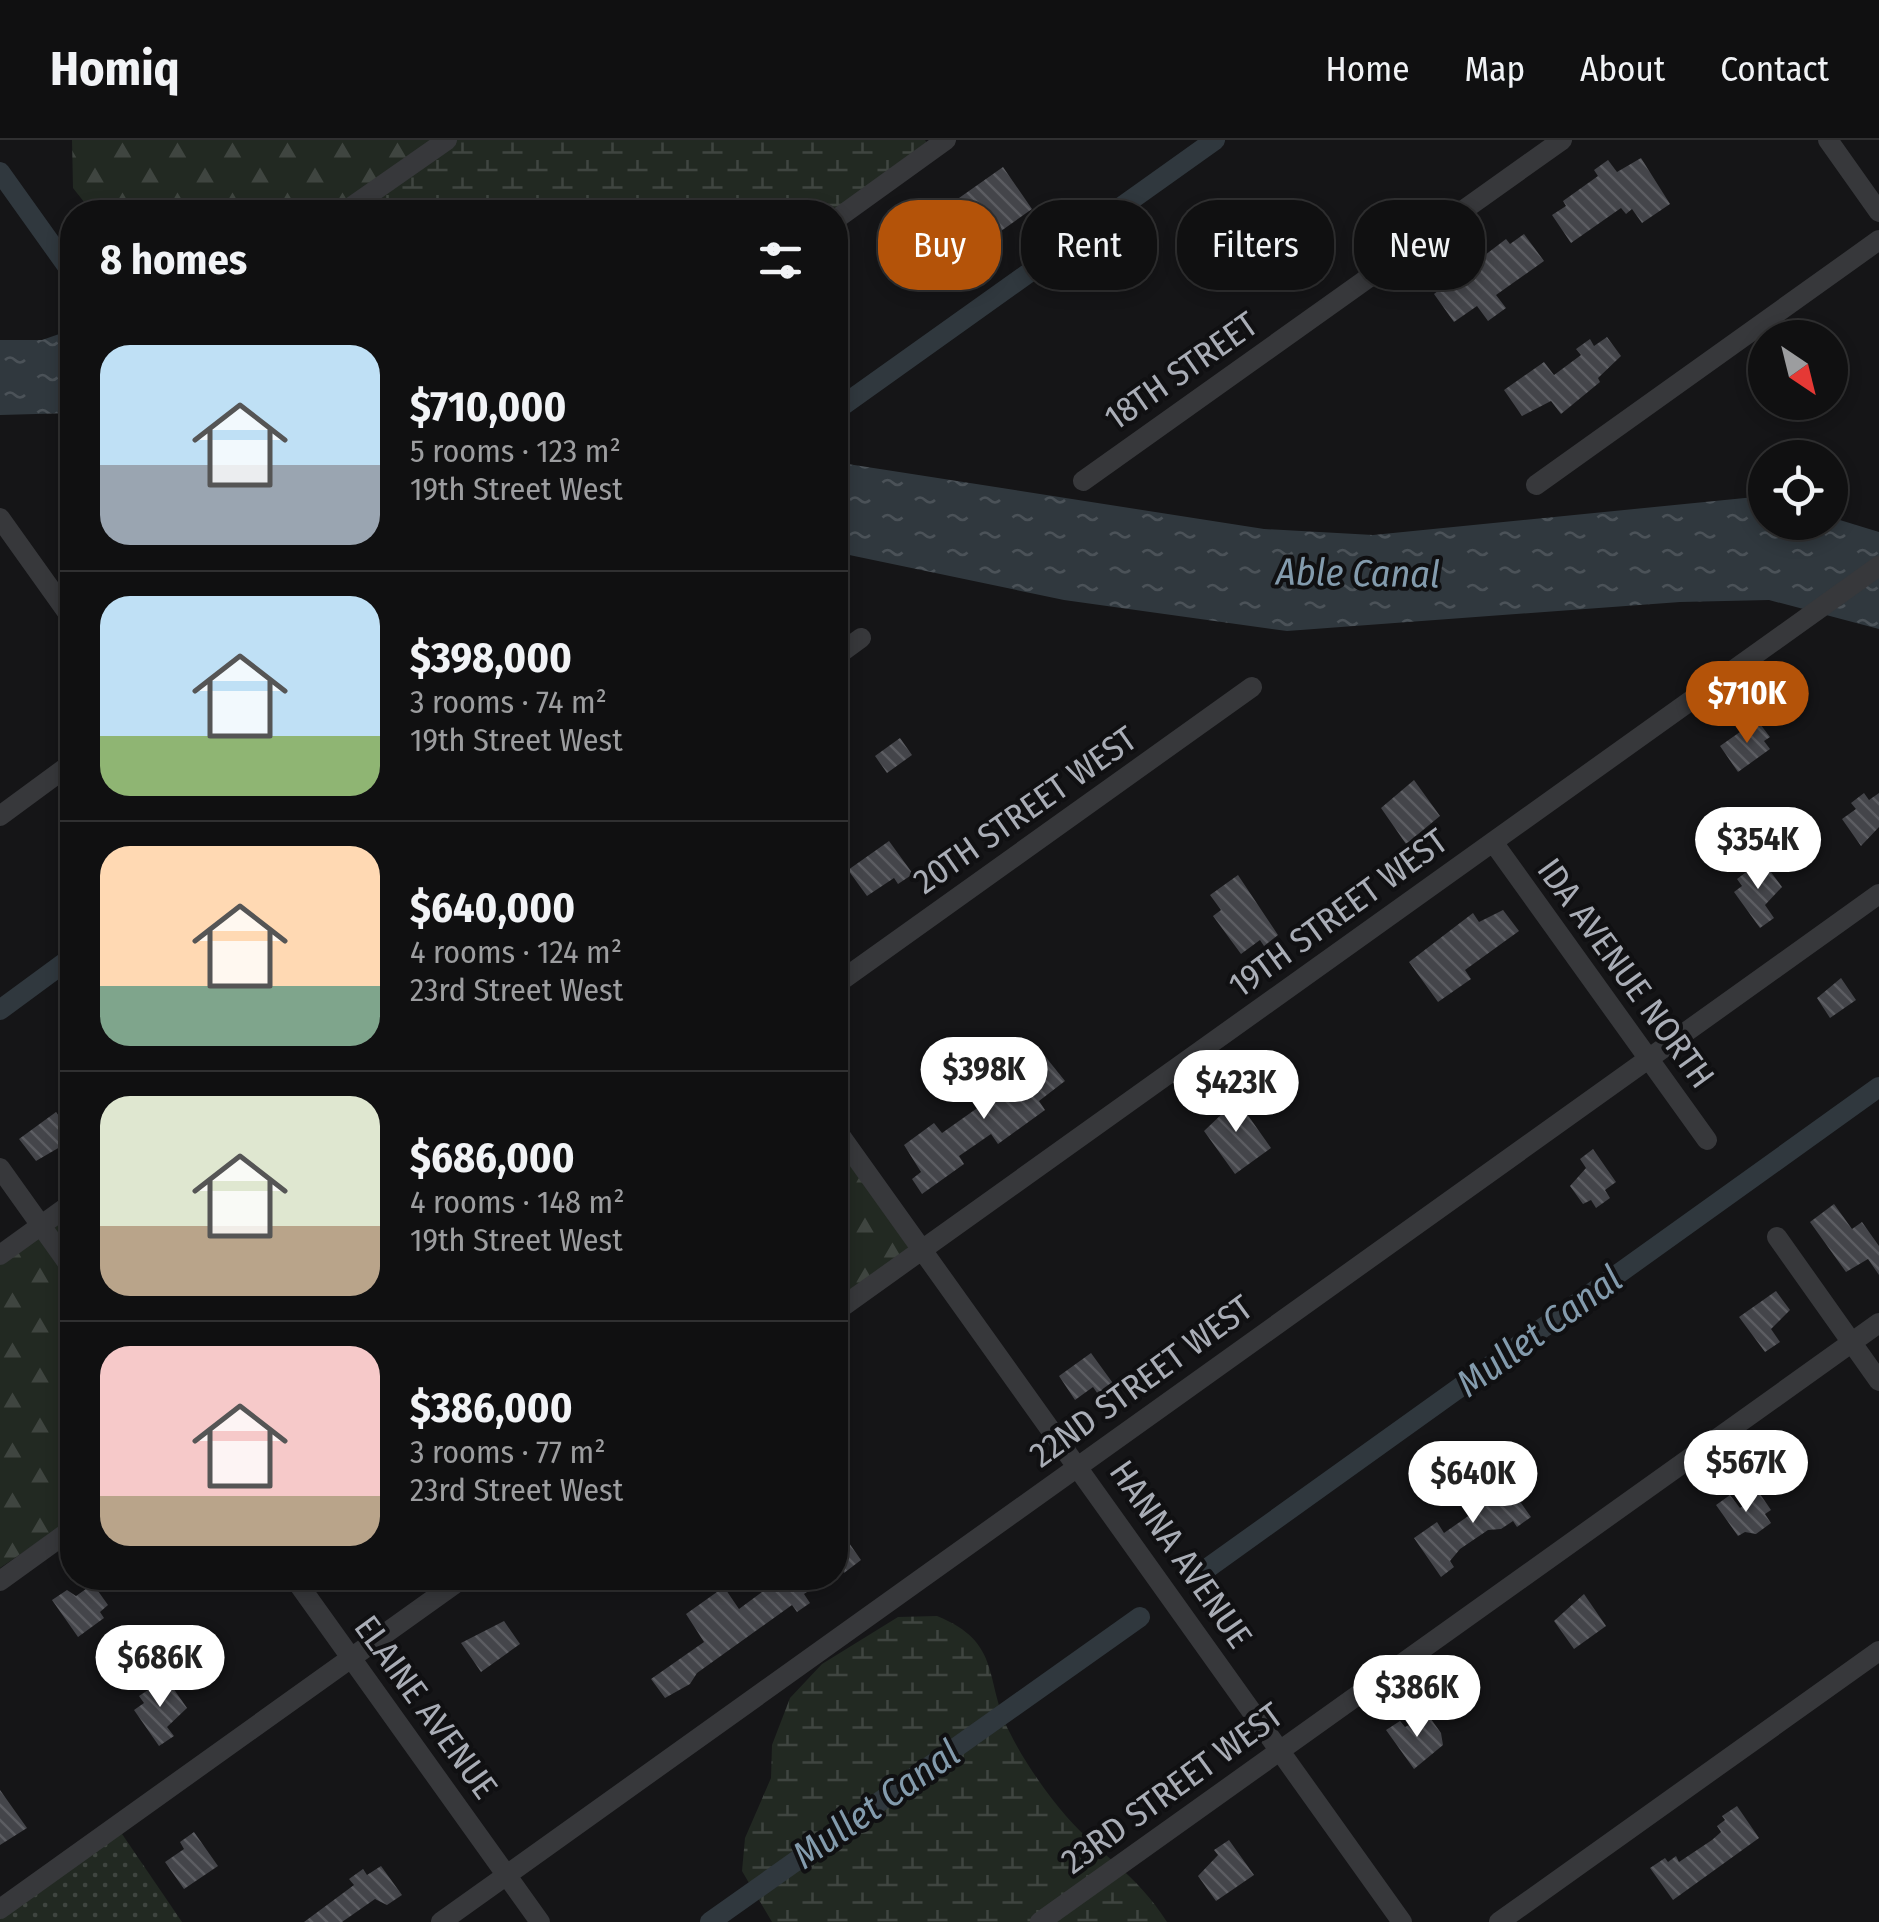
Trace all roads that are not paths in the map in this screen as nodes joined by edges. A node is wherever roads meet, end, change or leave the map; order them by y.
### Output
1 (447, 140) edge
2 (1562, 140) edge
3 (1828, 140) edge
4 (934, 143) edge
5 (361, 200) edge
6 (848, 210) edge
7 (1879, 212) edge
8 (1879, 240) edge
9 (1083, 481) dead end
10 (1536, 485) dead end
11 (0, 518) edge
12 (1879, 566) edge
13 (60, 602) edge
14 (861, 638) dead end
15 (848, 648) edge
16 (1252, 687) dead end
17 (60, 772) edge
18 (0, 816) edge
19 (1493, 842) junction
20 (1879, 894) edge
21 (848, 976) edge
22 (1648, 1059) junction
23 (1707, 1140) dead end
24 (848, 1146) edge
25 (0, 1168) edge
26 (60, 1212) edge
27 (41, 1226) junction
28 (1777, 1238) dead end
29 (922, 1250) junction
30 (60, 1252) edge
31 (0, 1255) edge
32 (848, 1303) edge
33 (1879, 1322) edge
34 (1852, 1342) junction
35 (1879, 1381) edge
36 (1079, 1466) junction
37 (60, 1538) edge
38 (0, 1581) edge
39 (303, 1590) edge
40 (447, 1590) edge
41 (1879, 1650) edge
42 (351, 1658) junction
43 (1280, 1751) junction
44 (506, 1875) junction
45 (0, 1908) edge
46 (441, 1922) edge
47 (540, 1922) edge
48 (1040, 1922) edge
49 (1402, 1922) edge
50 (1499, 1922) edge

1 - 5 street
2 - 9 street, 18TH STREET
3 - 7 street
4 - 6 street
8 - 10 street
11 - 13 street
12 - 19 street, 19TH STREET WEST
14 - 15 street
16 - 21 street, 20TH STREET WEST
17 - 18 street
19 - 22 street, IDA AVENUE NORTH
19 - 29 street, 19TH STREET WEST
20 - 22 street, 22ND STREET WEST
22 - 23 street, IDA AVENUE NORTH
22 - 36 street, 22ND STREET WEST
24 - 29 street, HANNA AVENUE
25 - 27 street
26 - 27 street
27 - 30 street
27 - 31 street
28 - 34 street
29 - 32 street, 19TH STREET WEST
29 - 36 street, HANNA AVENUE
33 - 34 street, 23RD STREET WEST
34 - 35 street
34 - 43 street, 23RD STREET WEST
36 - 43 street, HANNA AVENUE
36 - 44 street, 22ND STREET WEST
37 - 38 street
39 - 42 street, ELAINE AVENUE
40 - 42 street
41 - 50 street
42 - 44 street, ELAINE AVENUE
42 - 45 street
43 - 48 street, 23RD STREET WEST
43 - 49 street, HANNA AVENUE
44 - 46 street, 22ND STREET WEST
44 - 47 street, ELAINE AVENUE

